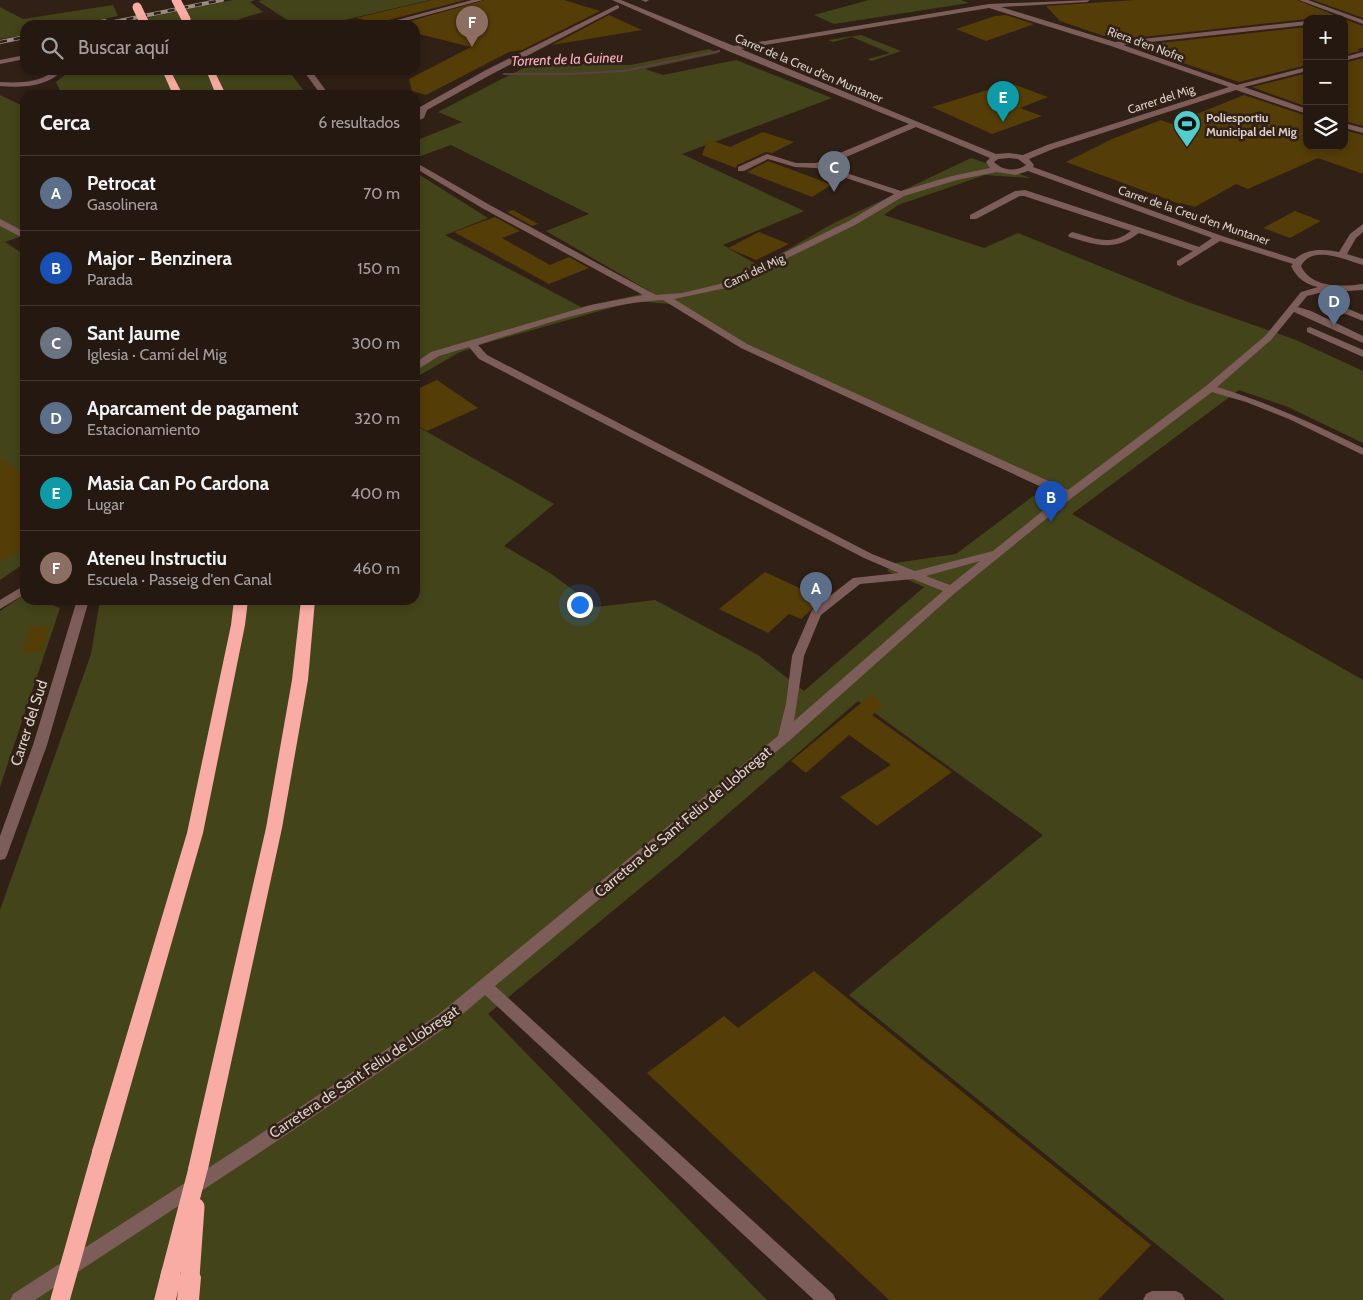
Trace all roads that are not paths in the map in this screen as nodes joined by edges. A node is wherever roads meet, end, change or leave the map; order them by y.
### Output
1 (176, 0) edge
2 (480, 0) edge
3 (976, 0) edge
4 (1087, 0) edge
5 (1302, 0) edge
6 (136, 4) edge
7 (616, 4) edge
8 (989, 6) junction
9 (1338, 15) edge
10 (1348, 19) edge
11 (143, 20) edge
12 (186, 20) edge
13 (402, 20) edge
14 (1363, 22) edge
15 (1303, 23) edge
16 (1114, 44) junction
17 (731, 49) junction
18 (1363, 54) edge
19 (20, 58) edge
20 (1348, 58) edge
21 (0, 62) edge
22 (1303, 70) edge
23 (52, 75) edge
24 (168, 75) edge
25 (212, 75) edge
26 (311, 75) edge
27 (32, 83) junction
28 (0, 84) edge
29 (1233, 88) junction
30 (36, 90) edge
31 (176, 90) edge
32 (219, 90) edge
33 (321, 90) edge
34 (1303, 111) edge
35 (420, 117) edge
36 (914, 125) junction
37 (1348, 126) edge
38 (1363, 131) edge
39 (995, 157) junction
40 (1024, 158) junction
41 (817, 166) junction
42 (420, 167) edge
43 (741, 168) dead end
44 (1028, 168) junction
45 (997, 169) junction
46 (901, 194) junction
47 (973, 217) dead end
48 (0, 222) edge
49 (1363, 227) edge
50 (1138, 230) junction
51 (20, 233) edge
52 (1072, 235) dead end
53 (1219, 238) junction
54 (1200, 250) junction
55 (1342, 254) junction
56 (1297, 262) junction
57 (1363, 262) edge
58 (1180, 263) dead end
59 (1301, 275) junction
60 (1363, 287) edge
61 (1337, 288) junction
62 (1306, 293) junction
63 (661, 299) junction
64 (1363, 307) edge
65 (1292, 308) junction
66 (1363, 318) edge
67 (1310, 330) dead end
68 (1363, 340) edge
69 (471, 343) junction
70 (1363, 354) edge
71 (420, 364) edge
72 (1210, 388) junction
73 (1363, 452) edge
74 (1069, 495) junction
75 (997, 553) junction
76 (915, 575) junction
77 (951, 590) junction
78 (20, 592) edge
79 (0, 605) edge
80 (82, 605) edge
81 (241, 605) edge
82 (308, 605) edge
83 (784, 738) junction
84 (0, 855) edge
85 (485, 986) junction
86 (180, 1276) junction
87 (19, 1300) edge
88 (60, 1300) edge
89 (165, 1300) edge
90 (188, 1300) edge
91 (827, 1300) edge
92 (1152, 1300) edge
93 (1176, 1300) edge

1 - 12 highway, bridge
2 - 13 street
3 - 8 street, Riera d'en Nofre
4 - 8 street
5 - 9 street
6 - 11 highway, bridge
7 - 17 street, Carrer de la Creu d'en Muntaner
7 - 35 street
8 - 16 street, Riera d'en Nofre
8 - 17 street
10 - 14 street
15 - 16 street
16 - 29 street, Riera d'en Nofre
17 - 36 street, Carrer de la Creu d'en Muntaner
18 - 20 street
19 - 21 street
22 - 29 street, Carrer del Mig
23 - 27 street
24 - 31 highway
25 - 32 highway
26 - 33 street
27 - 28 street
27 - 30 street
29 - 34 street, Riera d'en Nofre
29 - 40 street, Carrer del Mig
36 - 39 street, Carrer de la Creu d'en Muntaner
36 - 41 street
37 - 38 street
39 - 40 street
39 - 45 street
40 - 44 street
41 - 43 street
41 - 46 street
42 - 63 street
44 - 45 street, Camí del Mig
44 - 53 street, Carrer de la Creu d'en Muntaner
45 - 46 street, Camí del Mig
46 - 63 street, Camí del Mig
47 - 50 street
48 - 51 street
49 - 55 street
50 - 52 street
50 - 54 street
53 - 54 street
53 - 56 street, Carrer de la Creu d'en Muntaner
54 - 58 street
55 - 56 street
55 - 57 street
56 - 59 street
59 - 61 street
59 - 62 street
60 - 61 street
61 - 62 street
62 - 65 street, Carretera de Sant Feliu de Llobregat
63 - 69 street, Camí del Mig
63 - 74 street
64 - 66 street
65 - 68 street
65 - 72 street, Carretera de Sant Feliu de Llobregat
67 - 70 street
69 - 71 street, Camí del Mig
69 - 76 street
72 - 73 street
72 - 74 street, Carretera de Sant Feliu de Llobregat
74 - 75 street, Carretera de Sant Feliu de Llobregat
75 - 76 street
75 - 77 street, Carretera de Sant Feliu de Llobregat
76 - 77 street
76 - 83 street
77 - 83 street, Carretera de Sant Feliu de Llobregat
78 - 79 street
80 - 84 street, Carrer del Sud
81 - 88 highway, bridge
82 - 86 highway, bridge
83 - 85 street, Carretera de Sant Feliu de Llobregat
85 - 87 street, Carretera de Sant Feliu de Llobregat
85 - 91 street
86 - 89 highway
86 - 90 highway
92 - 93 street

